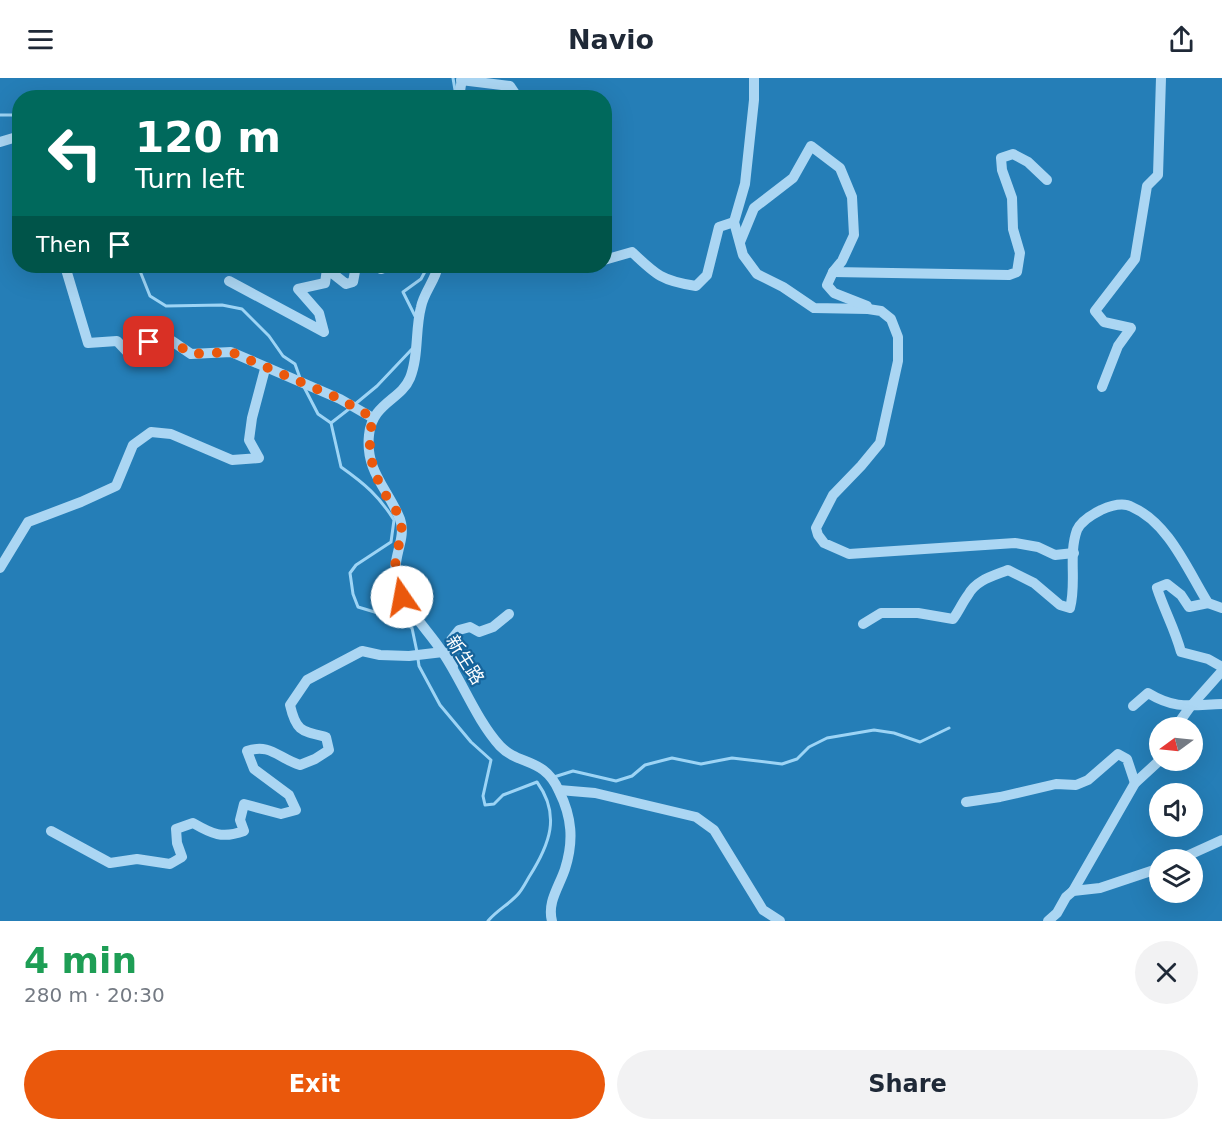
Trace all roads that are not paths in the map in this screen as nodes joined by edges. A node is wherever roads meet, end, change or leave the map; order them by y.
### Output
1 (754, 78) edge
2 (762, 78) edge
3 (1161, 78) edge
4 (462, 79) edge
5 (513, 90) edge
6 (754, 90) junction
7 (1047, 180) dead end
8 (734, 222) junction
9 (740, 242) junction
10 (612, 258) edge
11 (833, 272) junction
12 (67, 273) edge
13 (326, 273) edge
14 (332, 273) edge
15 (355, 273) edge
16 (437, 273) edge
17 (229, 281) dead end
18 (881, 311) junction
19 (266, 369) junction
20 (1101, 387) dead end
21 (373, 418) junction
22 (1074, 553) junction
23 (0, 568) edge
24 (1208, 603) junction
25 (1222, 608) edge
26 (509, 614) dead end
27 (863, 624) dead end
28 (443, 652) junction
29 (453, 669) junction
30 (1222, 669) edge
31 (1222, 704) edge
32 (1133, 706) dead end
33 (1190, 707) junction
34 (1183, 717) edge
35 (1149, 770) edge
36 (556, 783) junction
37 (1135, 783) junction
38 (966, 802) dead end
39 (51, 831) dead end
40 (1222, 840) edge
41 (1202, 849) edge
42 (1149, 872) edge
43 (1073, 891) junction
44 (552, 921) edge
45 (780, 921) edge
46 (1048, 921) edge

1 - 6 street
2 - 6 street
3 - 20 street
4 - 5 street
6 - 8 street
7 - 11 street
8 - 9 street
8 - 10 street
9 - 11 street
9 - 18 street
11 - 18 street
12 - 19 street
13 - 17 street
14 - 15 street
16 - 21 street
18 - 22 street
19 - 21 street
19 - 23 street
21 - 28 street, 新生路
22 - 24 street
22 - 27 street
24 - 25 street
24 - 30 street
26 - 29 street
28 - 29 street, 新生路
28 - 39 street
29 - 36 street, 新生路
30 - 33 street
31 - 33 street
32 - 33 street
33 - 34 street
35 - 37 street
36 - 44 street
36 - 45 street
37 - 38 street
37 - 43 street
40 - 41 street
42 - 43 street
43 - 46 street

